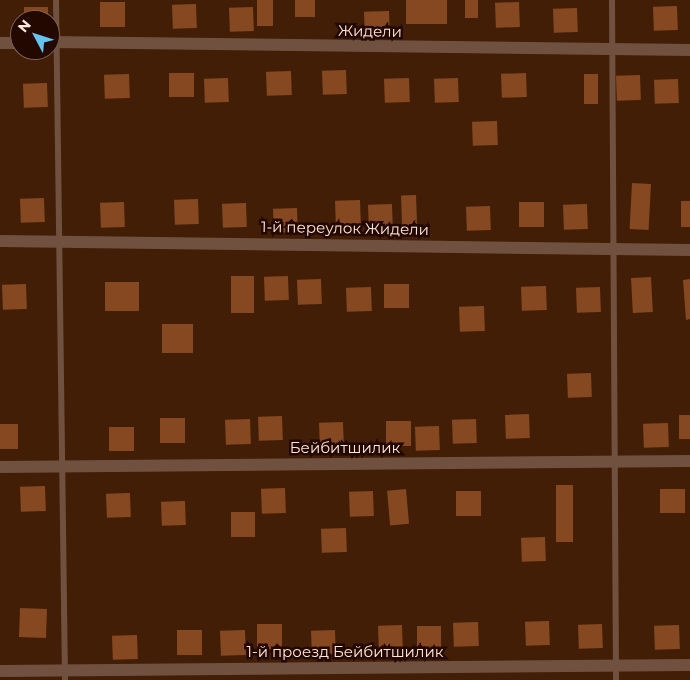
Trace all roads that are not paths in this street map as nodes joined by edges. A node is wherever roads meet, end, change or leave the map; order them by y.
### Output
1 (612, 0) edge
2 (60, 42) edge
3 (690, 50) edge
4 (612, 51) junction
5 (55, 60) edge
6 (62, 240) junction
7 (0, 241) edge
8 (616, 250) junction
9 (690, 250) edge
10 (690, 461) edge
11 (617, 462) junction
12 (62, 466) junction
13 (0, 467) edge
14 (690, 665) edge
15 (616, 666) junction
16 (0, 671) edge
17 (65, 675) edge
18 (616, 680) edge

1 - 4 lane
2 - 4 street, Жидели
3 - 4 street, Жидели
4 - 8 lane
5 - 6 lane
6 - 7 street, 1-й переулок Жидели
6 - 8 street, 1-й переулок Жидели
6 - 12 lane
8 - 9 street, 1-й переулок Жидели
8 - 11 lane
10 - 11 street, Бейбитшилик
11 - 12 street, Бейбитшилик
11 - 15 lane
12 - 13 street, Бейбитшилик
12 - 17 lane
14 - 15 street, 1-й проезд Бейбитшилик
15 - 17 street, 1-й проезд Бейбитшилик
15 - 18 lane
16 - 17 street, 1-й проезд Бейбитшилик

